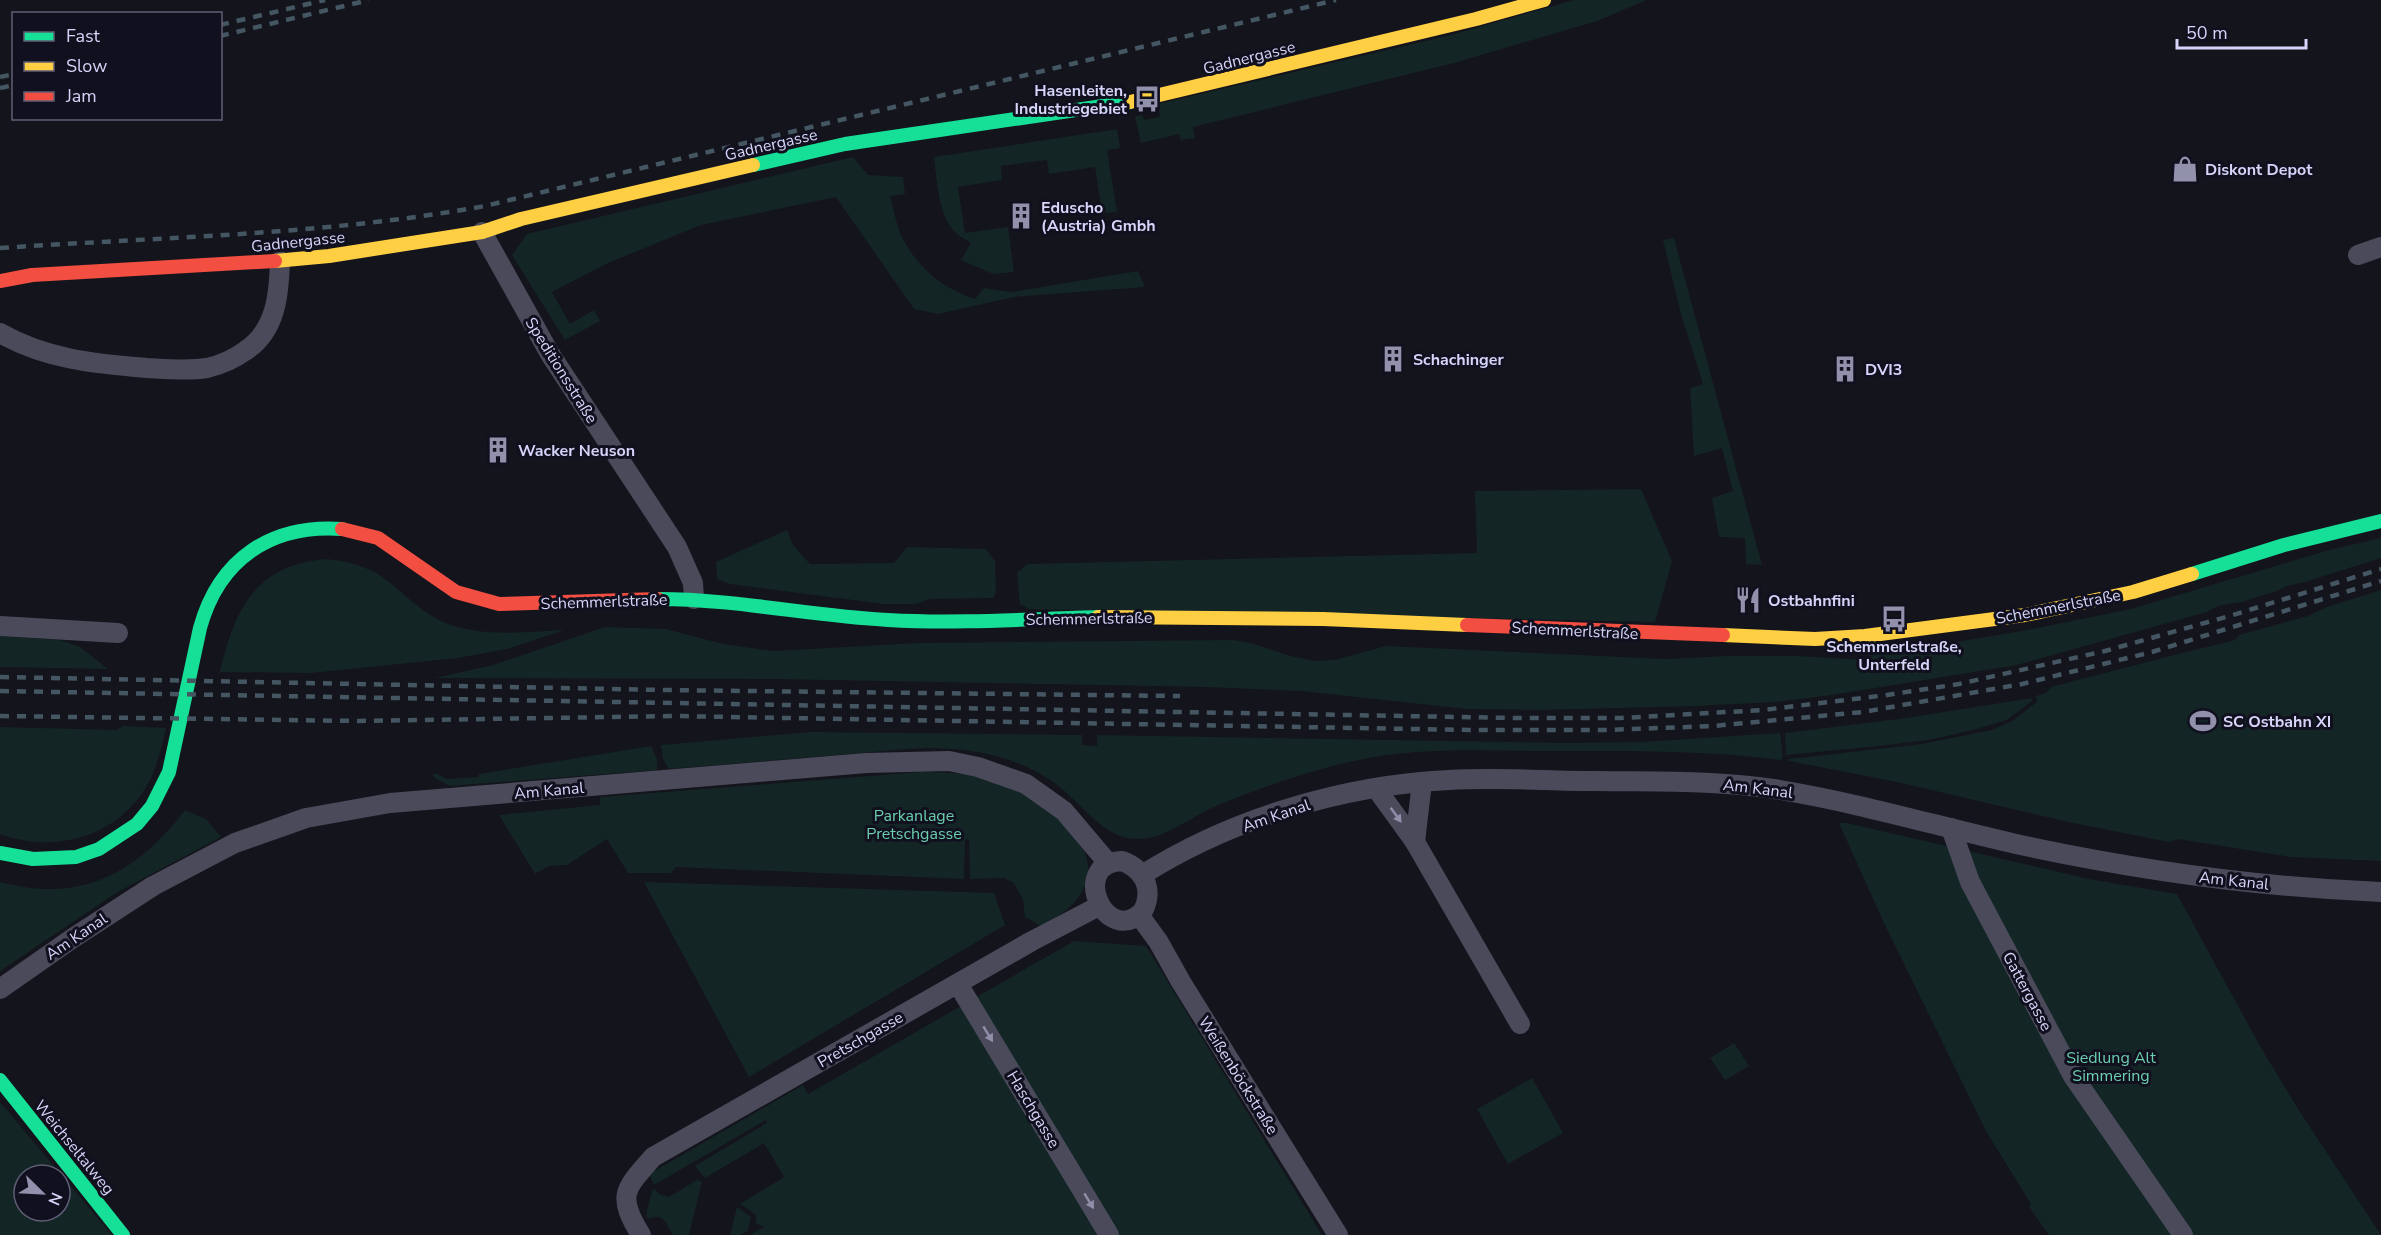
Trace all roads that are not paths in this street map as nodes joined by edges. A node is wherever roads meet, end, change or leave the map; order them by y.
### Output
1 (1544, 0) edge
2 (482, 232) junction
3 (2381, 247) edge
4 (2358, 255) dead end
5 (280, 261) junction
6 (0, 280) edge
7 (8, 338) edge
8 (2381, 521) edge
9 (694, 599) junction
10 (0, 626) edge
11 (118, 633) dead end
12 (1422, 782) junction
13 (1376, 788) junction
14 (1951, 828) junction
15 (1415, 842) junction
16 (3, 852) edge
17 (1108, 863) junction
18 (1142, 875) junction
19 (2381, 892) edge
20 (1099, 906) junction
21 (1139, 915) junction
22 (958, 984) junction
23 (0, 989) edge
24 (1520, 1024) dead end
25 (0, 1080) edge
26 (123, 1235) edge
27 (640, 1235) edge
28 (1110, 1235) edge
29 (1338, 1235) edge
30 (2183, 1235) edge

1 - 2 main road, Gadnergasse
2 - 5 main road, Gadnergasse
2 - 9 street, Speditionsstraße
3 - 4 street
5 - 6 main road, Gadnergasse
5 - 7 street
8 - 9 main road, Schemmerlstraße
9 - 16 main road, Schemmerlstraße
10 - 11 street
12 - 13 street, Am Kanal
12 - 14 street, Am Kanal
12 - 15 street
13 -> 15 street
13 - 18 street, Am Kanal
14 - 19 street, Am Kanal
14 - 30 street, Gattergasse
15 - 24 street
17 - 18 street
17 - 20 street
17 - 23 street, Am Kanal
18 - 21 street
20 - 21 street
20 - 22 street, Pretschgasse
21 - 29 street, Weißenböckstraße
22 - 27 street, Pretschgasse
22 -> 28 street, Haschgasse
25 - 26 main road, Weichseltalweg

